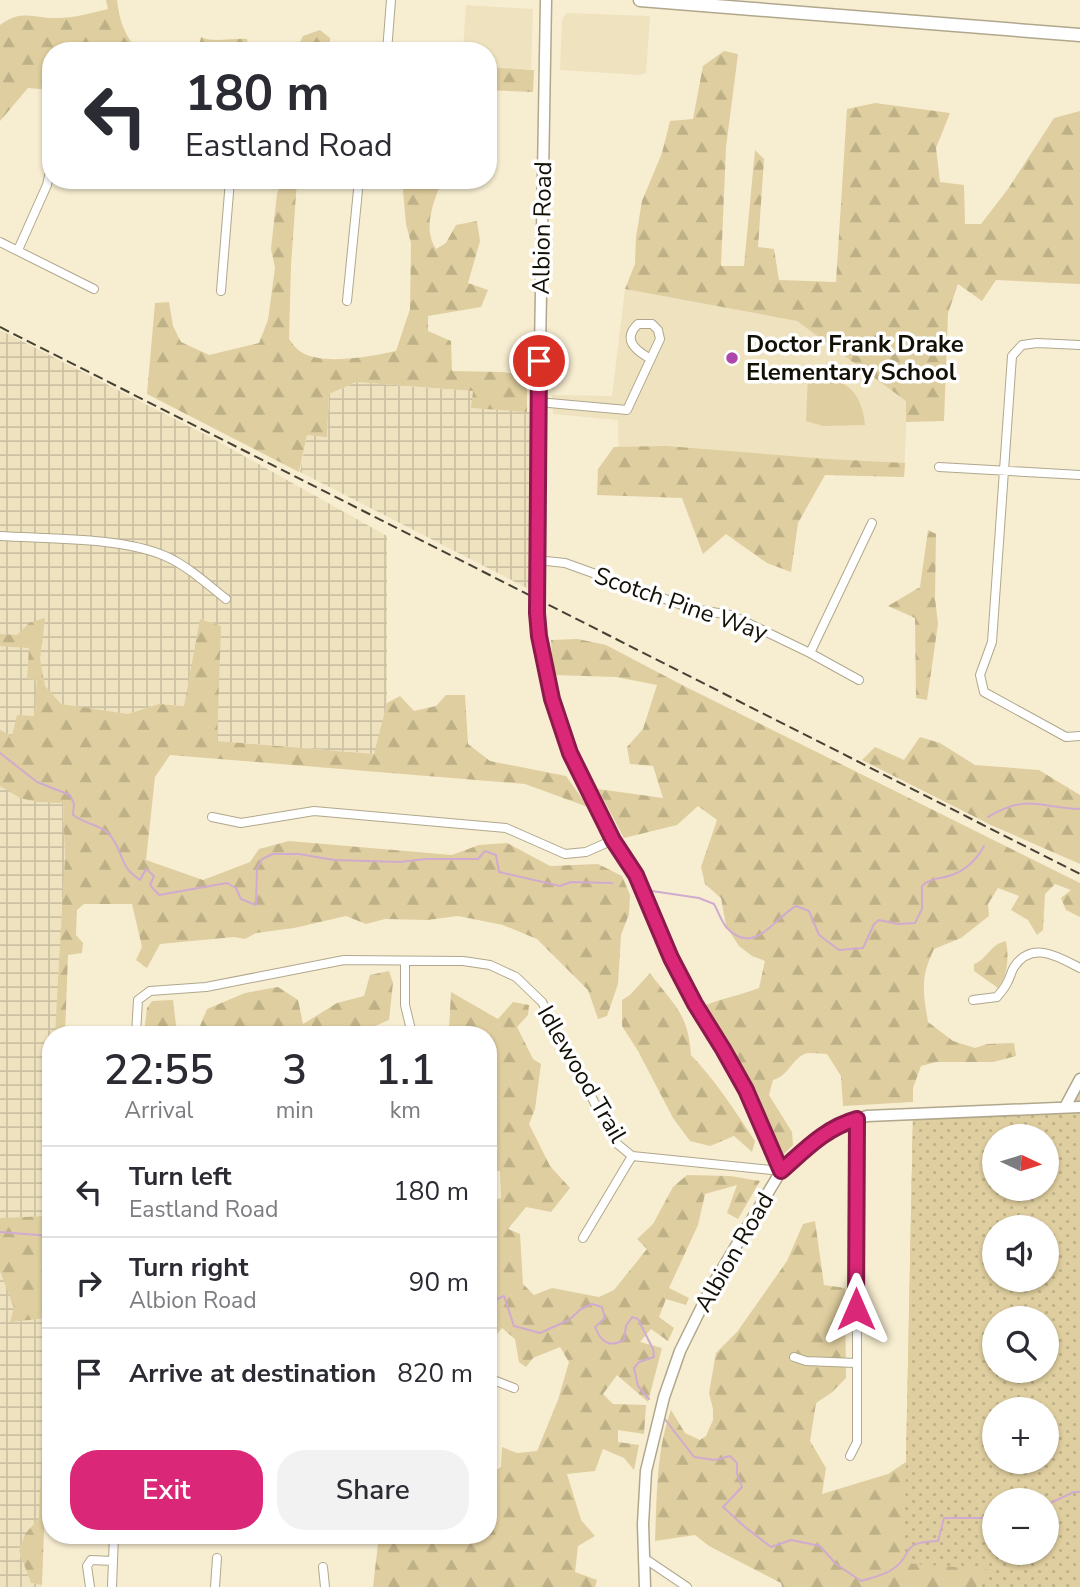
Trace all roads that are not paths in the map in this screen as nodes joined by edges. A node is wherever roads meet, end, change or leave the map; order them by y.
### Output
1 (391, 0) edge
2 (546, 0) edge
3 (640, 0) edge
4 (1080, 35) edge
5 (388, 42) edge
6 (45, 189) edge
7 (229, 189) edge
8 (358, 189) edge
9 (0, 242) edge
10 (18, 250) junction
11 (94, 289) dead end
12 (221, 291) dead end
13 (347, 301) dead end
14 (1080, 345) edge
15 (649, 358) junction
16 (538, 402) junction
17 (939, 467) dead end
18 (1002, 471) junction
19 (1080, 475) edge
20 (872, 523) dead end
21 (0, 536) edge
22 (536, 560) junction
23 (226, 599) dead end
24 (810, 653) junction
25 (859, 680) dead end
26 (1080, 736) edge
27 (212, 817) dead end
28 (613, 840) junction
29 (405, 962) junction
30 (1080, 968) edge
31 (973, 1000) dead end
32 (136, 1026) edge
33 (410, 1026) edge
34 (1080, 1079) edge
35 (1065, 1107) junction
36 (1080, 1107) edge
37 (857, 1119) junction
38 (632, 1156) junction
39 (781, 1171) junction
40 (583, 1238) dead end
41 (794, 1357) dead end
42 (856, 1363) junction
43 (497, 1381) edge
44 (514, 1388) dead end
45 (850, 1456) dead end
46 (114, 1544) edge
47 (217, 1558) dead end
48 (644, 1558) junction
49 (113, 1561) junction
50 (323, 1567) dead end
51 (90, 1587) edge
52 (112, 1587) edge
53 (215, 1587) edge
54 (325, 1587) edge
55 (645, 1587) edge
56 (687, 1587) edge

1 - 5 street
2 - 16 street, Albion Road
3 - 4 main road
6 - 10 street
7 - 12 street
8 - 13 street
9 - 10 street
10 - 11 street
14 - 18 street
15 - 15 street
15 - 16 street
16 - 22 street, Albion Road
17 - 18 street
18 - 19 street
18 - 26 street
20 - 24 street
21 - 23 street
22 - 24 street, Scotch Pine Way
22 - 28 street, Albion Road
24 - 25 street, Scotch Pine Way
27 - 28 street
28 - 39 street, Albion Road
29 - 32 street, Idlewood Trail
29 - 33 street
29 - 38 street, Idlewood Trail
30 - 31 street
34 - 35 street
35 - 36 street
35 - 37 street
37 - 39 street
37 - 42 street
38 - 39 street, Idlewood Trail
38 - 40 street
39 - 48 street, Albion Road
41 - 42 street
42 - 45 street
43 - 44 street
46 - 49 street
47 - 53 street
48 - 55 street, Albion Road
48 - 56 street
49 - 51 street
49 - 52 street
50 - 54 street

